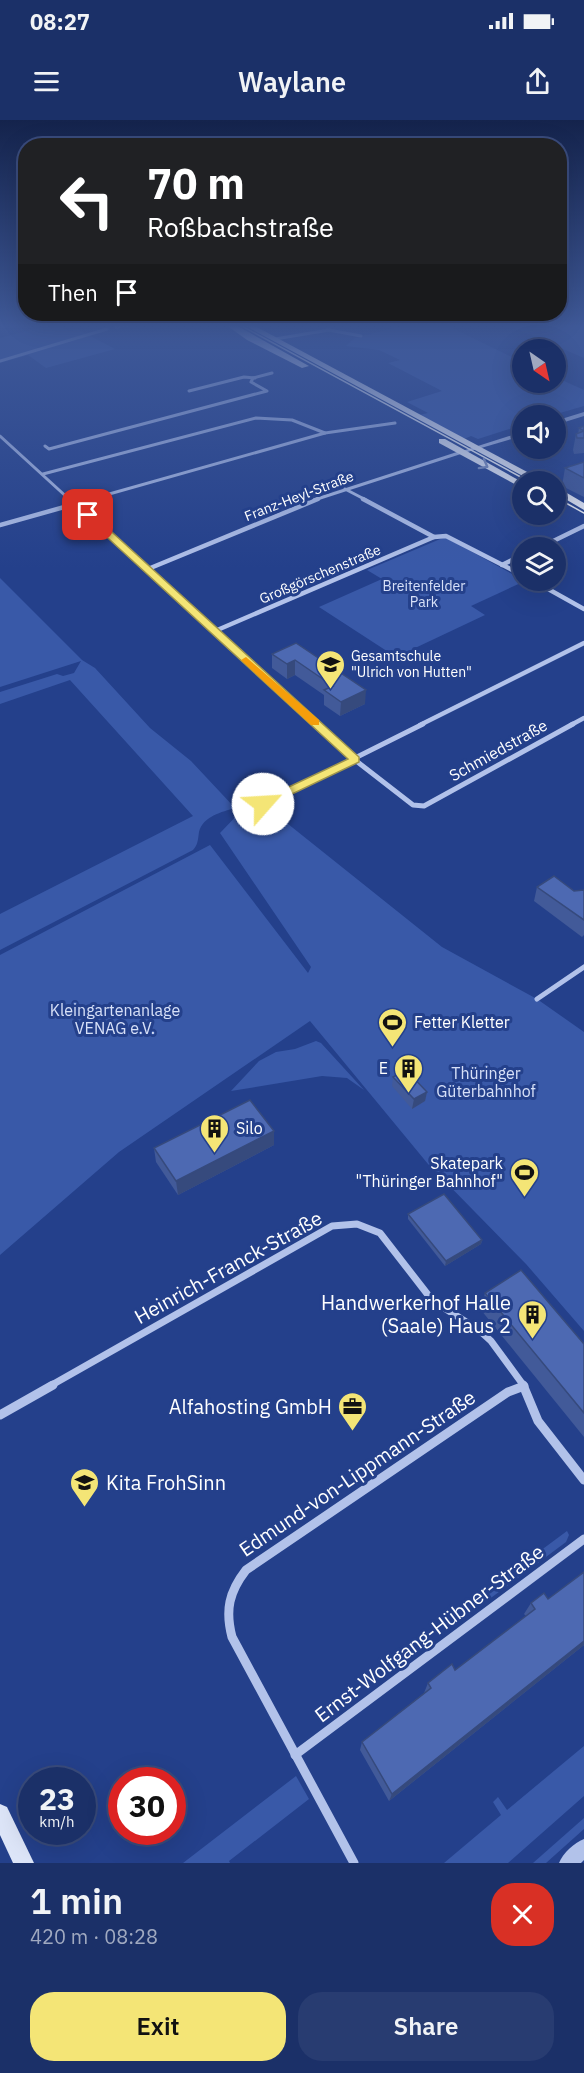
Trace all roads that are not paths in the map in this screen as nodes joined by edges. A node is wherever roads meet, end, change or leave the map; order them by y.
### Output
1 (211, 405) edge
2 (377, 405) edge
3 (398, 405) edge
4 (584, 414) edge
5 (404, 420) dead end
6 (566, 420) edge
7 (395, 423) dead end
8 (325, 433) junction
9 (0, 436) edge
10 (434, 436) dead end
11 (512, 437) edge
12 (45, 446) dead end
13 (477, 448) junction
14 (462, 452) junction
15 (521, 471) edge
16 (43, 474) junction
17 (512, 480) edge
18 (345, 489) junction
19 (566, 496) edge
20 (75, 504) junction
21 (584, 507) edge
22 (566, 508) edge
23 (584, 517) edge
24 (0, 525) edge
25 (584, 526) edge
26 (434, 537) junction
27 (561, 537) edge
28 (512, 560) edge
29 (502, 565) junction
30 (148, 569) junction
31 (512, 570) edge
32 (552, 591) edge
33 (584, 609) edge
34 (215, 631) junction
35 (584, 643) edge
36 (584, 718) edge
37 (355, 760) junction
38 (263, 804) dead end
39 (584, 966) edge
40 (537, 999) dead end
41 (525, 1386) junction
42 (0, 1415) edge
43 (584, 1480) edge
44 (584, 1539) edge
45 (295, 1755) junction
46 (0, 1814) edge
47 (584, 1848) edge
48 (24, 1863) edge
49 (354, 1863) edge
50 (568, 1863) edge

1 - 12 street
2 - 5 main road
3 - 13 main road
4 - 6 street
7 - 8 street
8 - 16 street
8 - 20 street
9 - 16 street
10 - 14 main road
11 - 13 street
13 - 14 street
13 - 15 main road
14 -> 17 main road
14 - 18 street, Franz-Heyl-Straße
16 - 20 street
18 - 26 street
18 - 30 street, Franz-Heyl-Straße
19 - 21 main road
20 - 24 street
20 - 30 street
22 - 23 main road
25 - 27 street
26 - 29 street
26 - 34 street, Großgörschenstraße
28 - 29 street
29 - 31 street
30 - 34 street
32 - 33 street
34 - 37 street
35 - 37 street
36 - 37 street, Schmiedstraße
37 - 38 street
39 - 40 street
41 - 42 street, Heinrich-Franck-Straße
41 - 43 street, Heinrich-Franck-Straße
41 - 45 street, Edmund-von-Lippmann-Straße
44 - 45 street, Ernst-Wolfgang-Hübner-Straße
45 - 49 street, Edmund-von-Lippmann-Straße
46 - 48 main road
47 - 50 street

